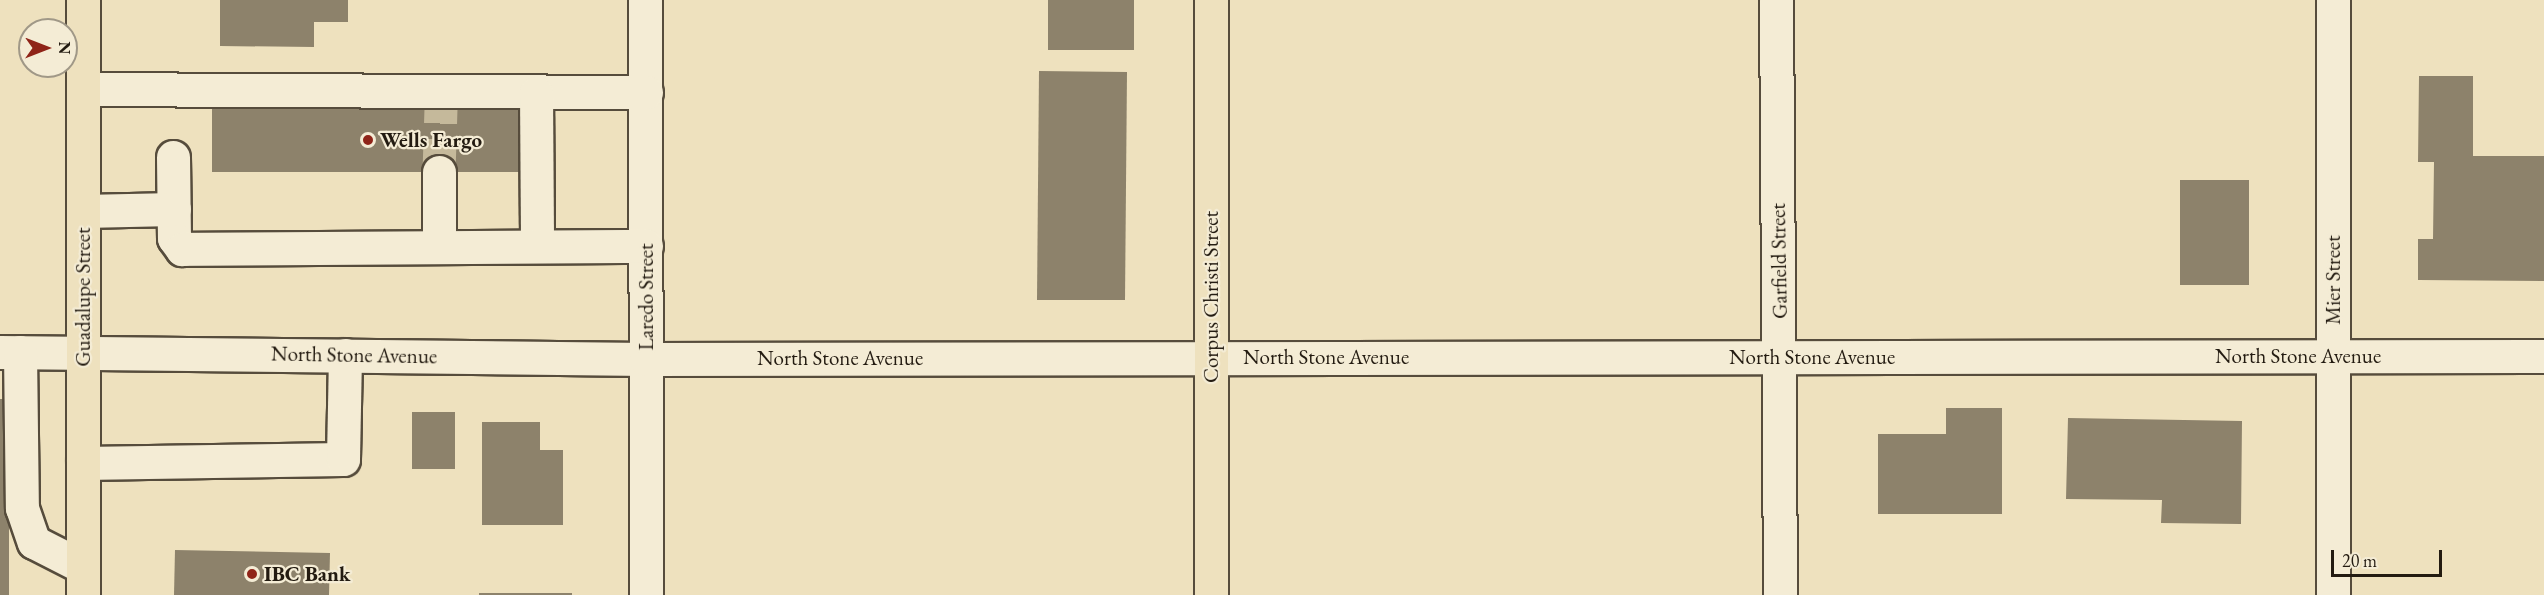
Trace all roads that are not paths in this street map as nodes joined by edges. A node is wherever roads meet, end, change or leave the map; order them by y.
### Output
1 (83, 0) edge
2 (645, 0) edge
3 (1211, 0) edge
4 (1776, 0) edge
5 (2333, 0) edge
6 (83, 89) junction
7 (646, 92) junction
8 (536, 93) junction
9 (173, 157) dead end
10 (439, 172) tunnel mouth
11 (174, 209) junction
12 (83, 211) junction
13 (537, 246) junction
14 (646, 246) junction
15 (439, 247) junction
16 (83, 351) junction
17 (10, 352) edge
18 (345, 355) junction
19 (2333, 356) junction
20 (2544, 356) edge
21 (1780, 357) junction
22 (1211, 358) junction
23 (646, 359) junction
24 (83, 463) junction
25 (83, 581) edge
26 (646, 595) edge
27 (1211, 595) edge
28 (1780, 595) edge
29 (2333, 595) edge

1 - 6 main road, Guadalupe Street
2 - 7 street, Laredo Street
3 - 22 main road, Corpus Christi Street
4 - 21 street, Garfield Street
5 - 19 street, Mier Street
6 - 8 street
6 - 12 main road, Guadalupe Street
7 - 8 street
7 - 14 street, Laredo Street
8 - 13 street
9 - 11 street
10 - 15 street
11 - 12 street
11 - 15 street
12 - 16 main road, Guadalupe Street
13 - 14 street
13 - 15 street
14 - 23 street, Laredo Street
16 - 17 street, North Stone Avenue
16 - 18 street, North Stone Avenue
16 - 24 main road, Guadalupe Street
17 - 25 street
18 - 23 street, North Stone Avenue
18 - 24 street
19 - 20 street, North Stone Avenue
19 - 21 street, North Stone Avenue
19 - 29 street, Mier Street
21 - 22 street, North Stone Avenue
21 - 28 street, Garfield Street
22 - 23 street, North Stone Avenue
22 - 27 main road, Corpus Christi Street
23 - 26 street, Laredo Street
24 - 25 main road, Guadalupe Street

